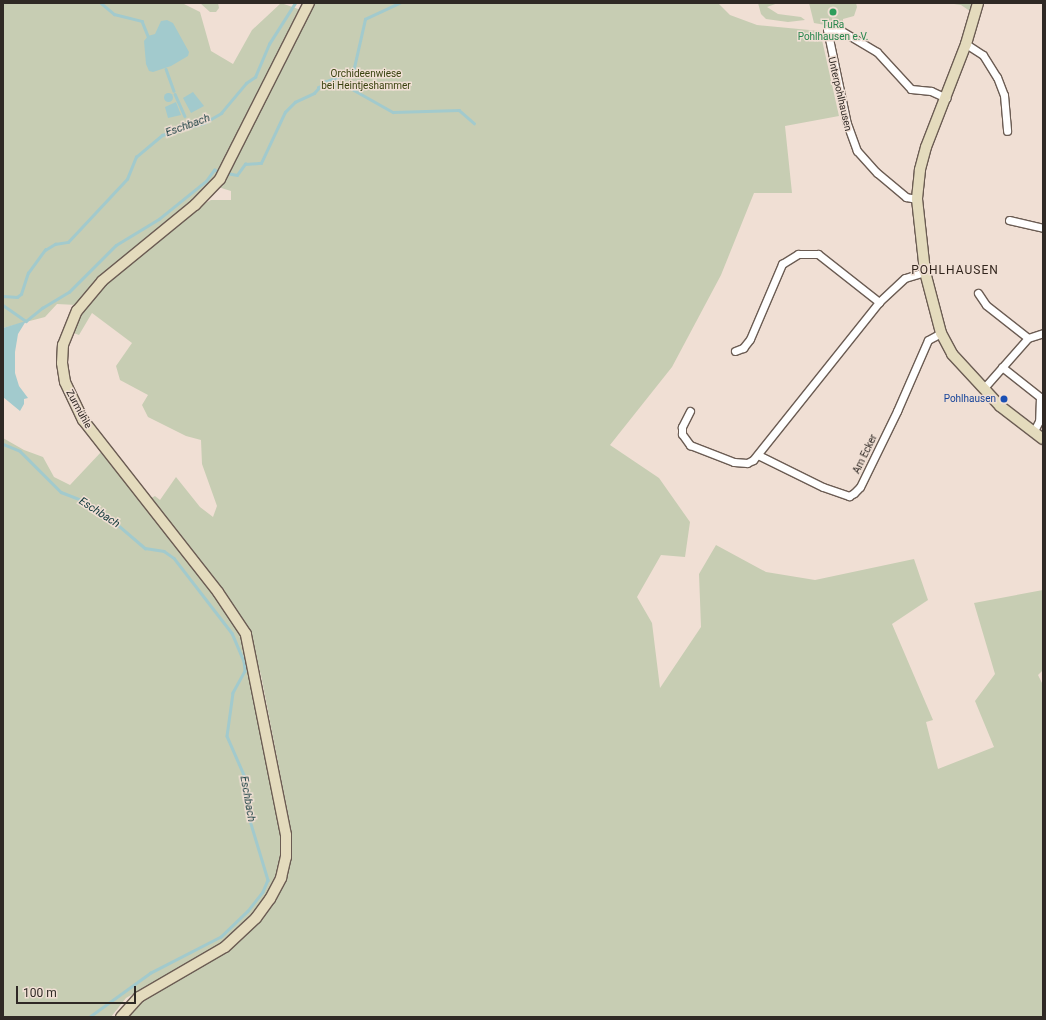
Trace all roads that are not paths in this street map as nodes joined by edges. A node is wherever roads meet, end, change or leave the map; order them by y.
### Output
1 (309, 3) edge
2 (977, 5) edge
3 (966, 44) junction
4 (946, 98) junction
5 (1007, 131) dead end
6 (917, 199) junction
7 (1009, 220) dead end
8 (1043, 228) edge
9 (925, 272) junction
10 (978, 294) dead end
11 (879, 302) junction
12 (941, 333) junction
13 (1043, 333) edge
14 (1028, 338) junction
15 (735, 352) dead end
16 (1002, 367) junction
17 (983, 389) junction
18 (690, 412) dead end
19 (1033, 433) junction
20 (1043, 439) edge
21 (758, 455) junction
22 (121, 1017) edge

1 - 22 main road, Zurmühle
2 - 3 main road
3 - 4 main road
3 - 5 street
4 - 6 main road
4 - 6 street, Unterpohlhausen
6 - 9 main road
7 - 8 street
9 - 11 street
9 - 12 main road
10 - 14 street
11 - 15 street
11 - 21 street
12 - 17 main road
12 - 21 street, Am Ecker
13 - 14 street
14 - 16 street
16 - 17 street
16 - 19 street
17 - 19 main road
18 - 21 street
19 - 20 main road

